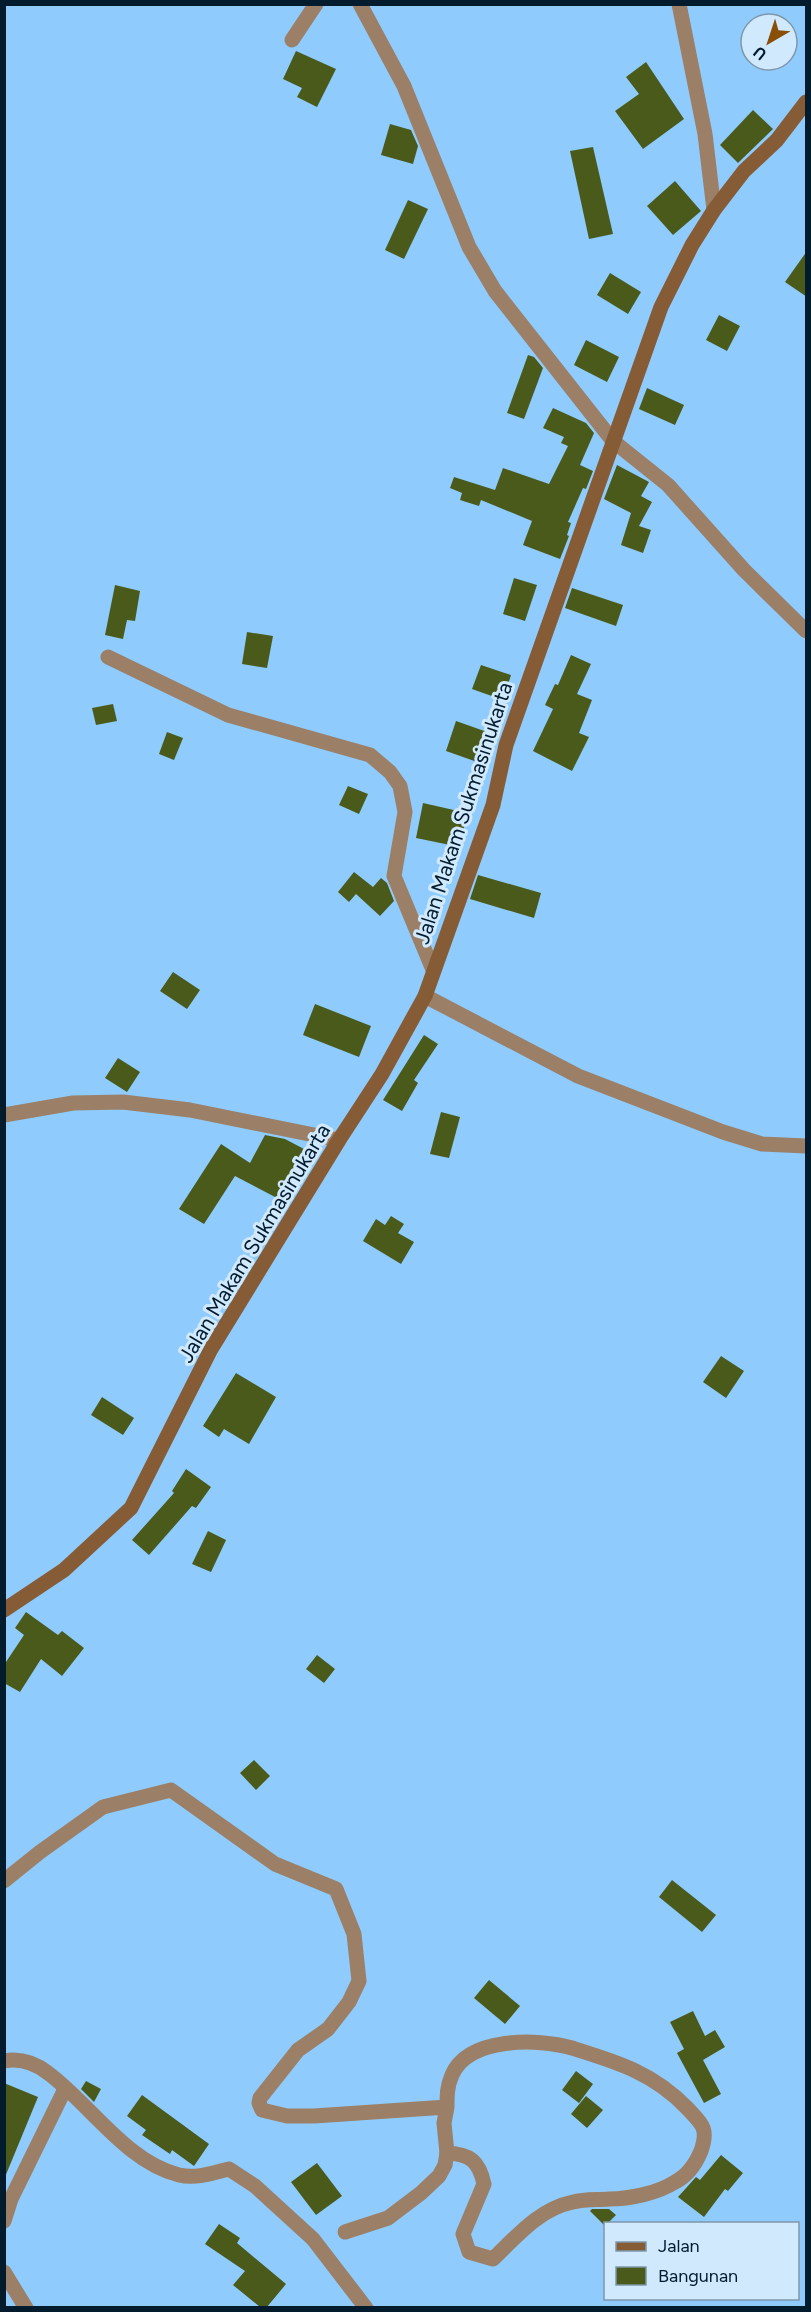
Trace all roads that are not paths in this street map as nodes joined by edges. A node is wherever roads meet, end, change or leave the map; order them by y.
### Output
1 (316, 4) edge
2 (360, 4) edge
3 (679, 4) edge
4 (292, 40) dead end
5 (807, 102) edge
6 (714, 210) junction
7 (614, 441) junction
8 (807, 631) edge
9 (108, 657) dead end
10 (433, 970) junction
11 (425, 996) junction
12 (4, 1115) edge
13 (339, 1140) junction
14 (807, 1146) edge
15 (4, 1610) edge
16 (4, 1881) edge
17 (4, 2061) edge
18 (65, 2089) junction
19 (447, 2107) junction
20 (447, 2153) junction
21 (4, 2222) edge
22 (345, 2232) dead end
23 (4, 2272) edge
24 (26, 2307) edge
25 (366, 2307) edge

1 - 4 street
2 - 7 street
3 - 6 street
5 - 6 street, Jalan Makam Sukmasinukarta
6 - 7 street, Jalan Makam Sukmasinukarta
7 - 8 street
7 - 10 street, Jalan Makam Sukmasinukarta
9 - 10 street
10 - 11 street, Jalan Makam Sukmasinukarta
11 - 13 street, Jalan Makam Sukmasinukarta
11 - 14 street
12 - 13 street
13 - 15 street, Jalan Makam Sukmasinukarta
16 - 19 street
17 - 18 street
18 - 21 street
18 - 25 street
19 - 20 street
19 - 20 street
20 - 22 street
23 - 24 street

